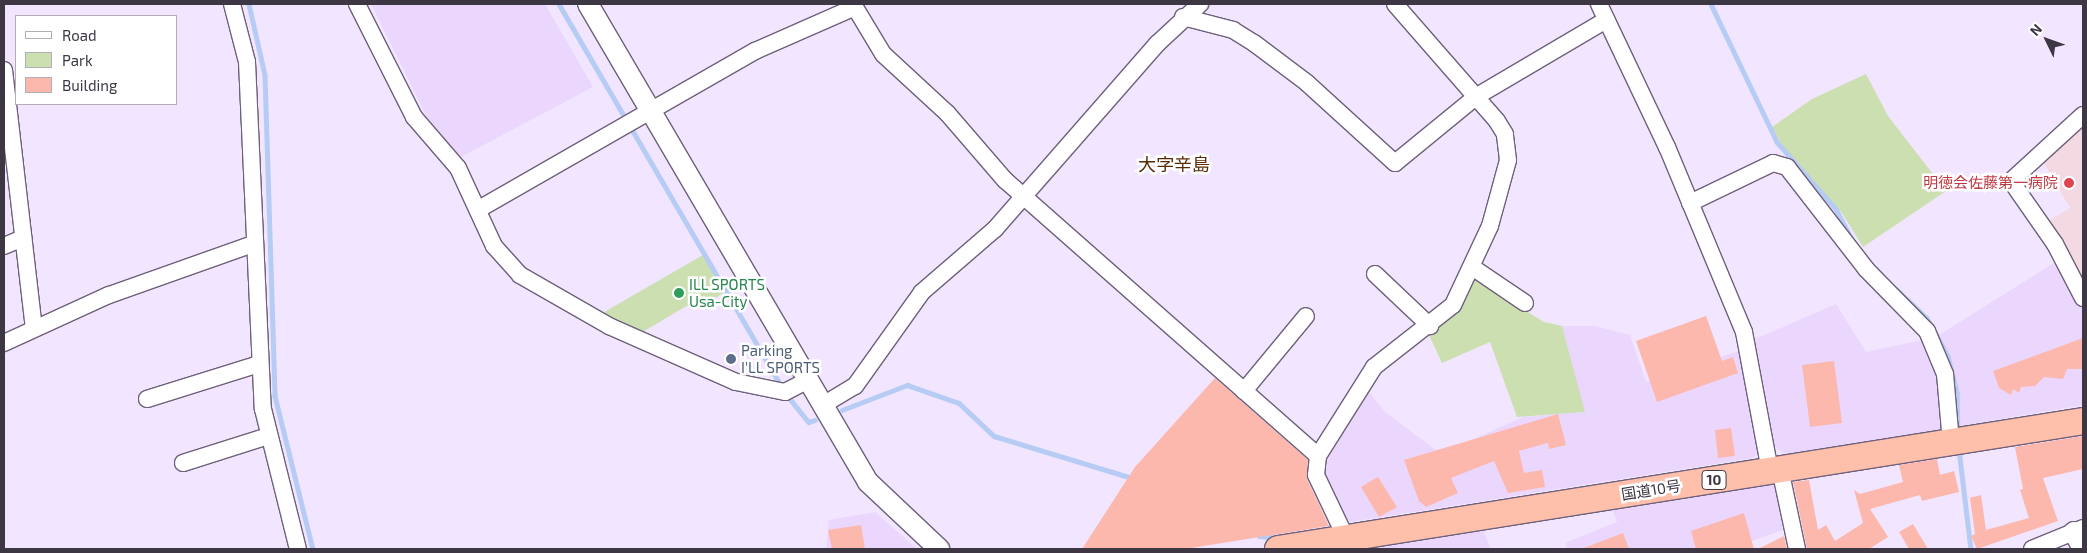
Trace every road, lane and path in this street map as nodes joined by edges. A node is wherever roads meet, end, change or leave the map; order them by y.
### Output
1 (232, 4) edge
2 (357, 4) edge
3 (588, 4) edge
4 (1200, 4) edge
5 (1395, 4) edge
6 (1599, 4) edge
7 (854, 6) edge
8 (1183, 17) junction
9 (1606, 20) junction
10 (4, 70) edge
11 (1477, 96) junction
12 (652, 112) junction
13 (2083, 115) edge
14 (1024, 197) junction
15 (1690, 203) junction
16 (479, 209) junction
17 (23, 238) junction
18 (253, 244) junction
19 (4, 246) edge
20 (1472, 267) junction
21 (1376, 274) dead end
22 (2083, 298) edge
23 (1525, 303) dead end
24 (1306, 316) dead end
25 (1430, 326) junction
26 (34, 328) junction
27 (4, 343) edge
28 (259, 364) junction
29 (809, 380) junction
30 (1244, 391) junction
31 (147, 399) dead end
32 (823, 405) junction
33 (2083, 421) edge
34 (268, 436) junction
35 (1951, 442) junction
36 (1318, 456) junction
37 (183, 463) dead end
38 (1775, 470) junction
39 (2080, 536) edge
40 (1345, 539) junction
41 (1285, 548) edge
42 (298, 549) edge
43 (939, 549) edge
44 (1797, 549) edge
45 (2032, 549) edge

1 - 18 street
2 - 16 street
3 - 12 street
4 - 8 street
5 - 11 street
6 - 9 street
7 - 12 street
7 - 14 street
8 - 11 street
8 - 14 street
9 - 11 street
9 - 15 street
10 - 17 street
11 - 20 street
12 - 16 street
12 - 29 street
13 - 22 street
14 - 30 street
14 - 32 street
15 - 35 street
15 - 38 street
16 - 29 street
17 - 19 street
17 - 26 street
18 - 26 street
18 - 28 street
20 - 23 street
20 - 25 street
21 - 25 street
24 - 30 street
25 - 36 street
26 - 27 street
28 - 31 street
28 - 34 street
29 - 32 street
30 - 36 street
32 - 43 street
33 - 35 highway, 国道10号 / 10
34 - 37 street
34 - 42 street
35 - 38 highway, 国道10号 / 10
36 - 40 street
38 - 40 highway, 国道10号 / 10
38 - 44 street
39 - 45 street
40 - 41 highway, 国道10号 / 10

